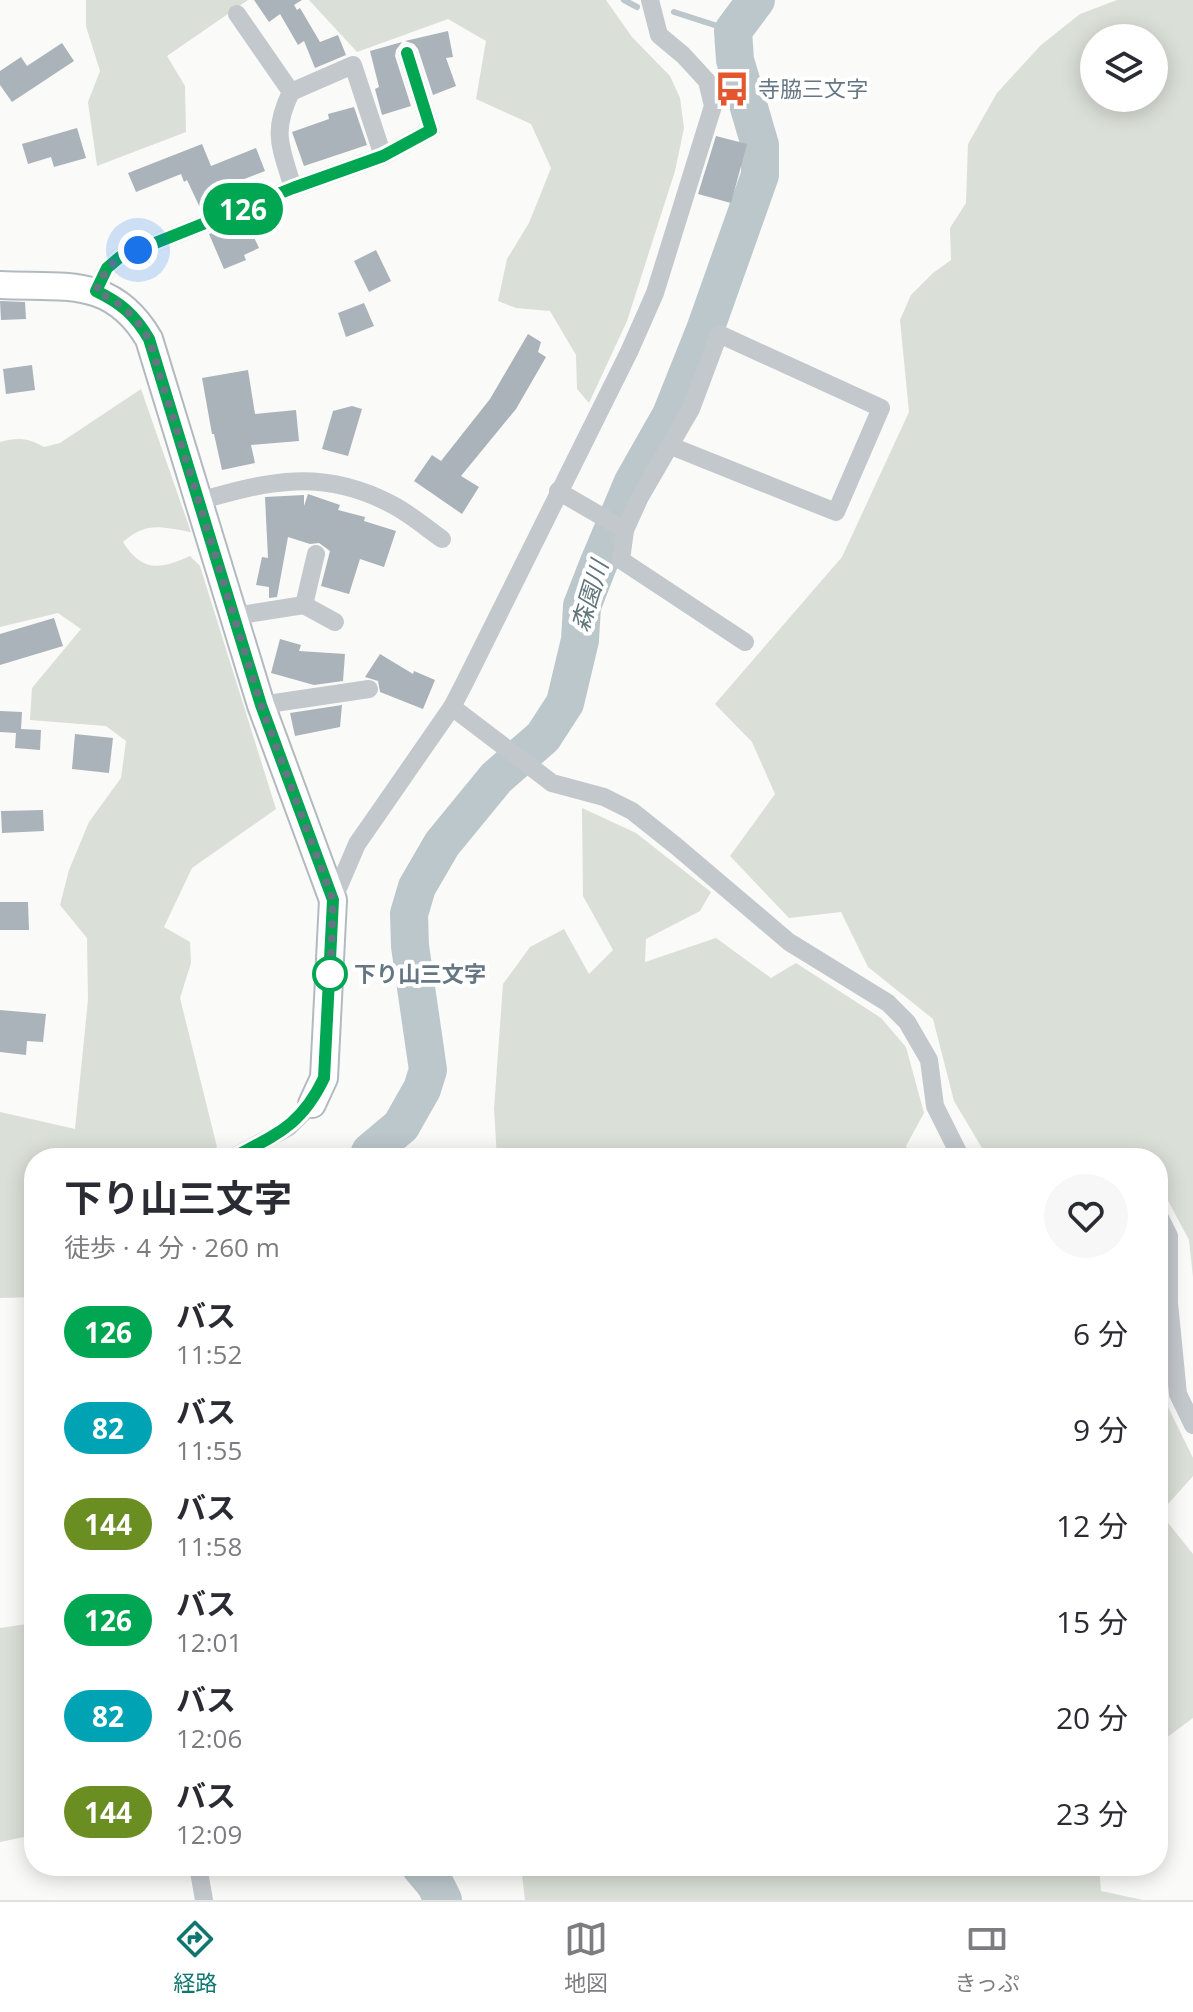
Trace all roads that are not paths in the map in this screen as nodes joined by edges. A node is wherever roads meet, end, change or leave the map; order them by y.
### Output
1 (650, 0) edge
2 (237, 14) dead end
3 (407, 53) dead end
4 (291, 92) junction
5 (383, 156) junction
6 (293, 188) junction
7 (0, 285) edge
8 (96, 291) junction
9 (671, 446) junction
10 (558, 491) junction
11 (199, 501) junction
12 (625, 530) junction
13 (442, 539) dead end
14 (316, 554) dead end
15 (304, 605) junction
16 (234, 616) junction
17 (335, 622) dead end
18 (745, 642) dead end
19 (369, 689) dead end
20 (261, 705) junction
21 (452, 707) junction
22 (333, 900) junction
23 (312, 1104) joint
24 (250, 1148) edge
25 (956, 1148) edge
26 (1168, 1234) edge
27 (1193, 1425) edge
28 (200, 1876) edge
29 (204, 1900) edge

1 - 10 street
2 - 4 street
3 - 5 street
4 - 5 street
4 - 6 street
5 - 6 street
6 - 8 street
7 - 8 street
8 - 11 street
9 - 9 street
9 - 12 street
10 - 12 street
10 - 21 street
11 - 13 street
11 - 16 street
12 - 18 street
14 - 15 street
15 - 16 street
15 - 17 street
16 - 20 street
19 - 20 street
20 - 22 street
21 - 22 street
21 - 25 street
22 - 23 street
23 - 24 street
26 - 27 street
28 - 29 street

